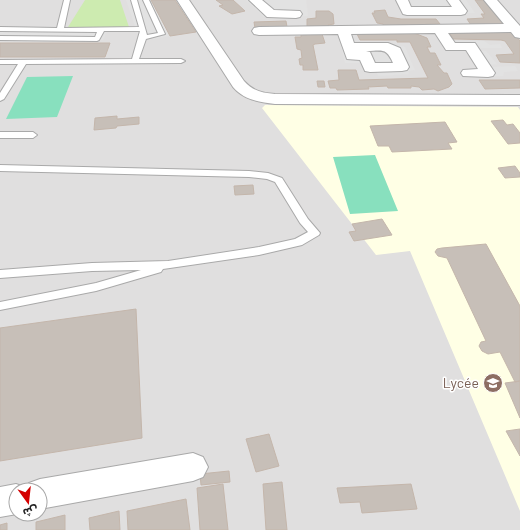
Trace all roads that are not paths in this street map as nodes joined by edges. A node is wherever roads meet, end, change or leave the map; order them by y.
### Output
1 (67, 0) edge
2 (134, 0) edge
3 (146, 0) edge
4 (183, 0) edge
5 (255, 0) edge
6 (296, 0) edge
7 (402, 0) edge
8 (452, 0) edge
9 (490, 0) edge
10 (446, 12) junction
11 (296, 14) junction
12 (458, 28) junction
13 (0, 29) edge
14 (143, 29) junction
15 (439, 29) junction
16 (60, 30) junction
17 (102, 30) junction
18 (259, 30) dead end
19 (297, 30) junction
20 (343, 30) junction
21 (517, 31) edge
22 (144, 37) junction
23 (0, 38) edge
24 (349, 47) dead end
25 (24, 61) junction
26 (135, 61) junction
27 (180, 61) dead end
28 (0, 62) edge
29 (468, 73) dead end
30 (0, 99) edge
31 (520, 100) edge
32 (0, 135) edge
33 (33, 135) dead end
34 (0, 168) edge
35 (168, 265) junction
36 (0, 274) edge
37 (0, 306) edge
38 (192, 467) dead end
39 (48, 493) edge

1 - 16 lane
2 - 14 lane
3 - 22 lane
4 - 31 street
5 - 11 street
6 - 11 street
7 - 10 street
8 - 10 street
9 - 21 street
10 - 12 street
11 - 19 street
12 - 15 street
12 - 21 street
13 - 16 lane
14 - 17 lane
14 - 22 lane
15 - 20 street
15 - 29 street
16 - 17 lane
17 - 23 lane
18 - 19 street
19 - 20 street
20 - 24 street
22 - 26 lane
25 - 26 lane
25 - 28 lane
25 - 30 lane
26 - 27 lane
32 - 33 lane
34 - 35 lane
35 - 36 lane
35 - 37 lane
38 - 39 street

